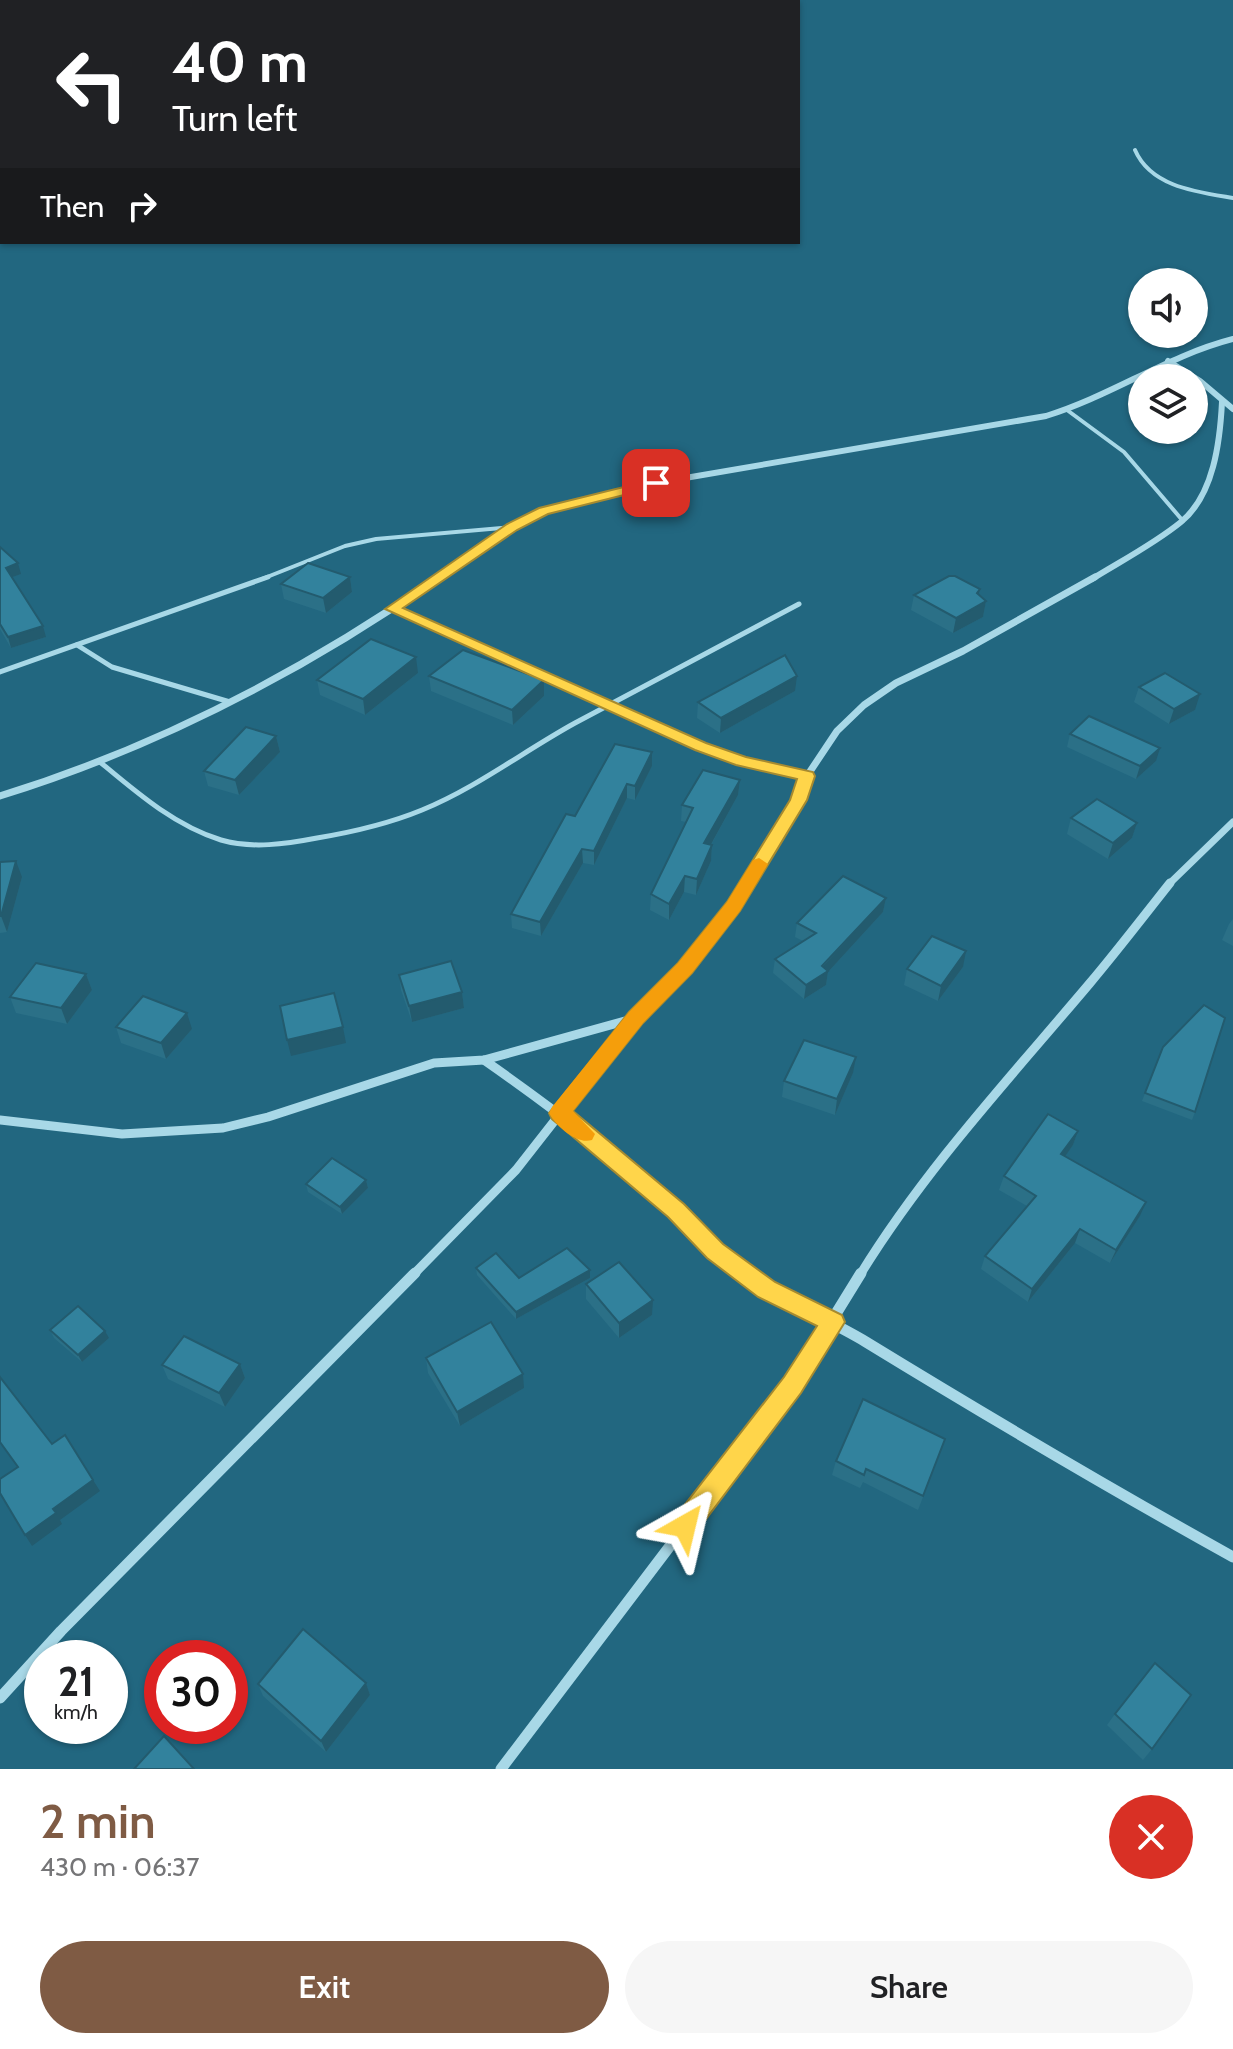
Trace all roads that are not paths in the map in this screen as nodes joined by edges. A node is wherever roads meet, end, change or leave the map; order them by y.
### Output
1 (1135, 150) dead end
2 (1233, 198) edge
3 (1233, 339) edge
4 (1168, 361) junction
5 (1222, 402) junction
6 (1233, 409) edge
7 (1067, 410) junction
8 (1183, 521) junction
9 (512, 527) junction
10 (799, 604) dead end
11 (393, 609) junction
12 (77, 645) junction
13 (0, 672) edge
14 (230, 702) junction
15 (610, 707) junction
16 (100, 762) junction
17 (807, 776) junction
18 (0, 796) edge
19 (1233, 822) edge
20 (636, 1018) junction
21 (484, 1060) junction
22 (559, 1113) junction
23 (0, 1120) edge
24 (833, 1322) junction
25 (1233, 1557) edge
26 (0, 1698) edge
27 (501, 1769) edge

1 - 2 street
3 - 4 street
4 - 5 street
4 - 7 street
5 - 6 street
5 - 8 street
7 - 8 lane
7 - 9 street
8 - 17 street
9 - 11 street
9 - 12 lane
10 - 15 lane
11 - 14 street
11 - 15 lane
12 - 13 lane
12 - 14 lane
14 - 16 street
15 - 16 lane
15 - 17 lane
16 - 18 street
17 - 20 street
19 - 24 street
20 - 21 street
20 - 22 street
21 - 22 street
21 - 23 street
22 - 24 street
22 - 26 street
24 - 25 street
24 - 27 street

